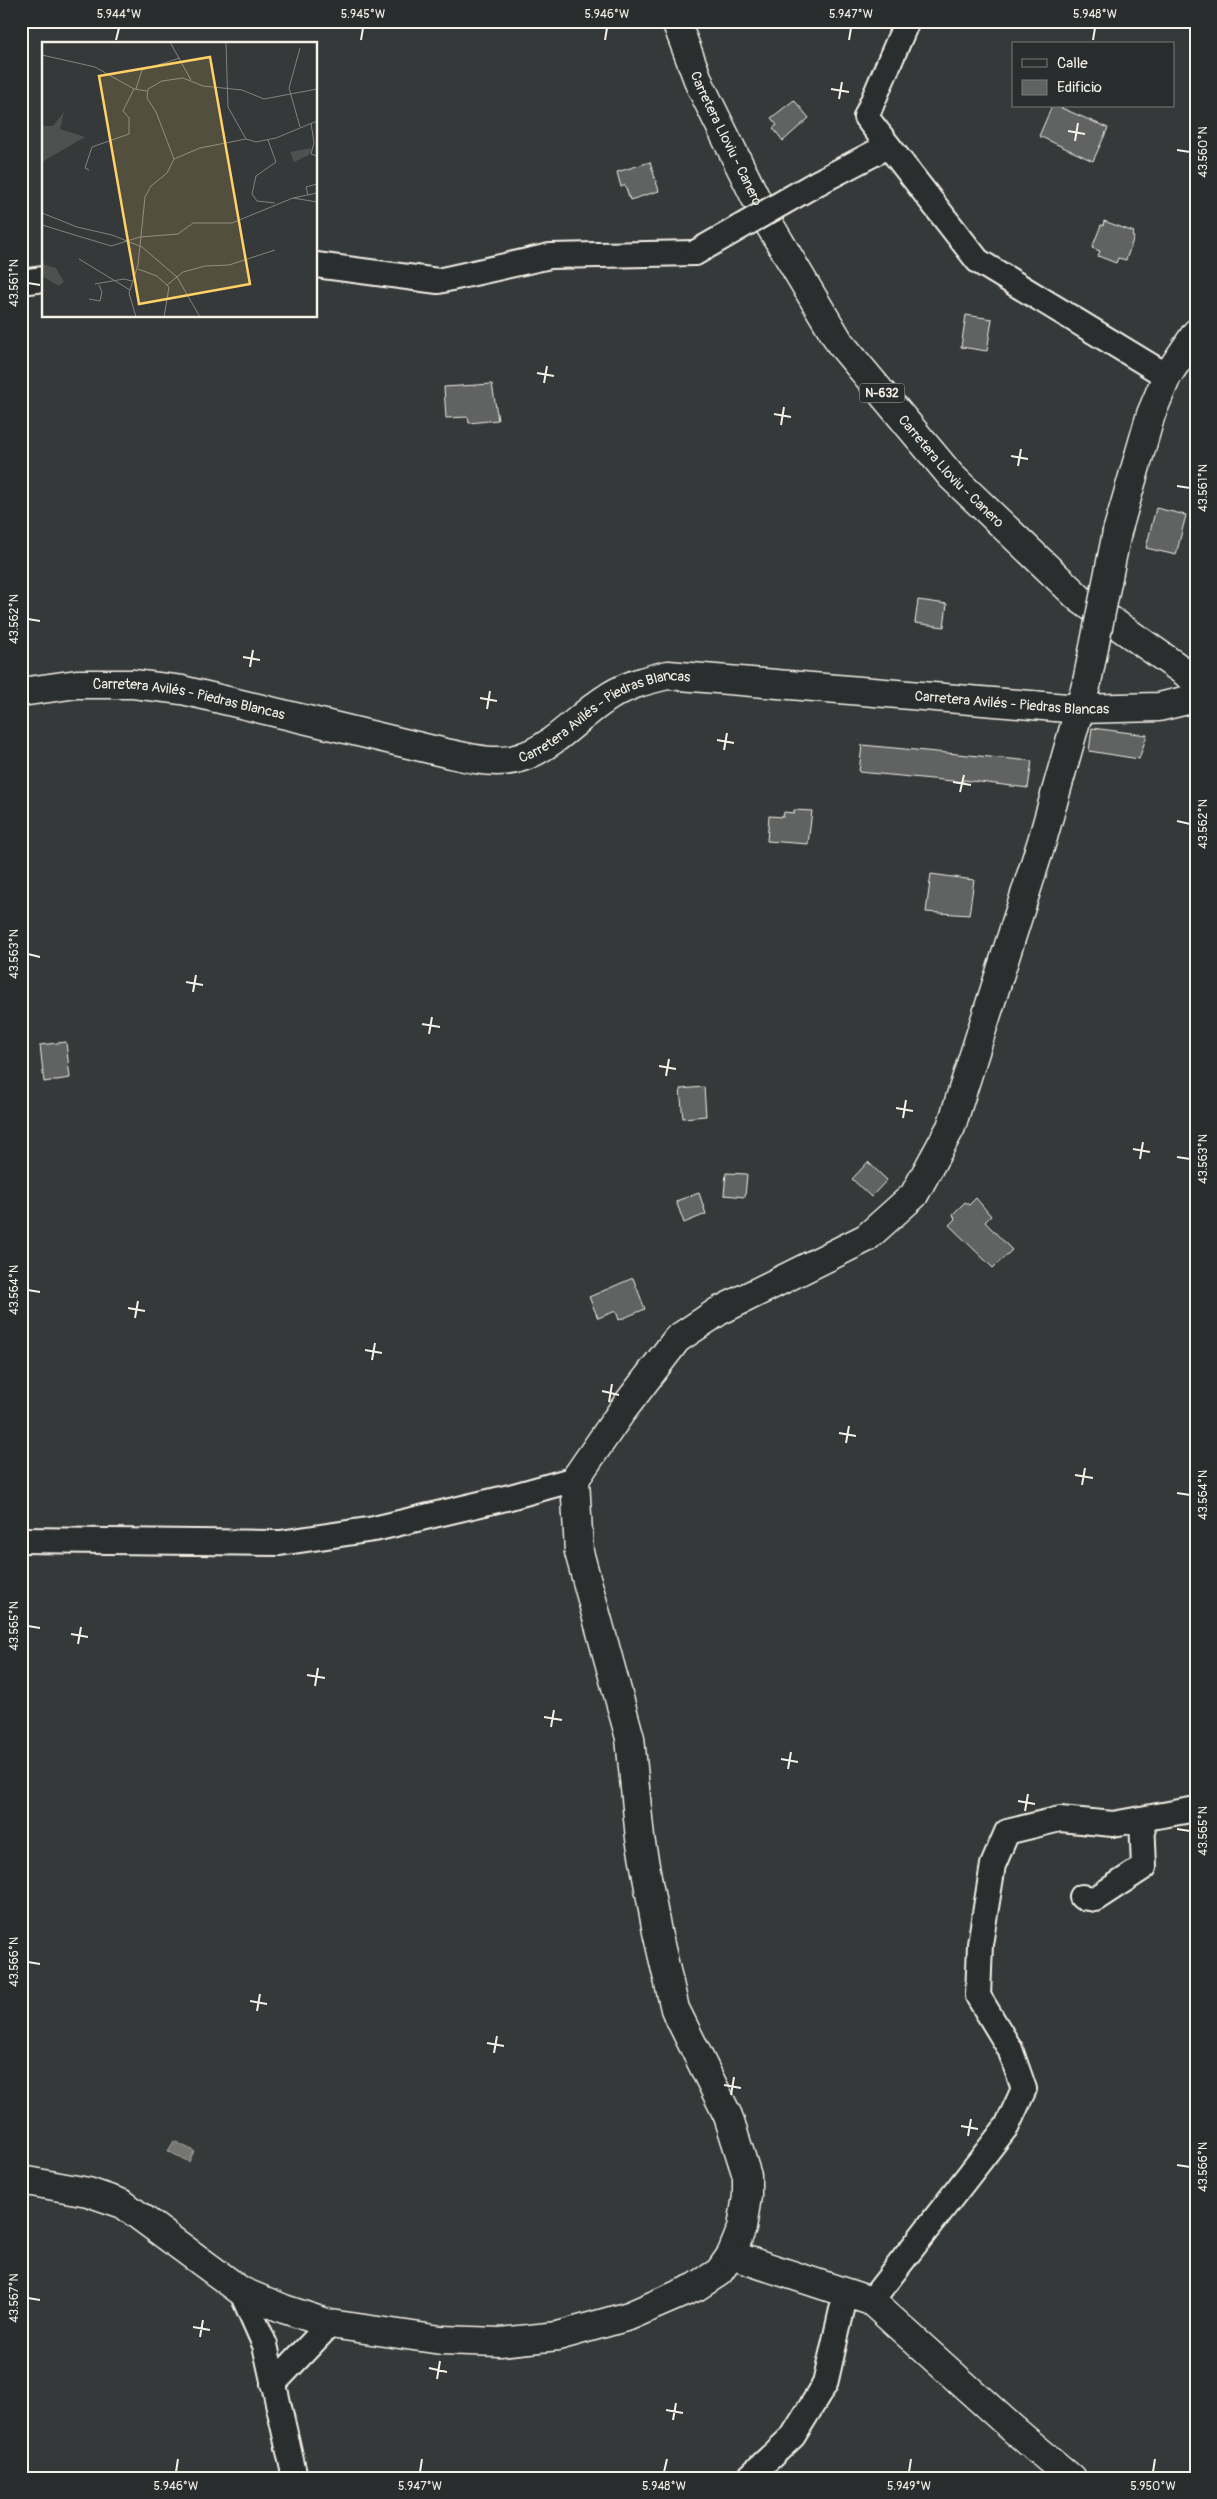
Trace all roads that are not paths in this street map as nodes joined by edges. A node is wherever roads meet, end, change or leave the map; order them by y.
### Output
1 (676, 21) edge
2 (907, 21) edge
3 (888, 146) junction
4 (318, 264) edge
5 (42, 279) edge
6 (21, 282) edge
7 (1196, 333) edge
8 (1167, 376) junction
9 (1196, 680) edge
10 (21, 692) edge
11 (1196, 698) edge
12 (1079, 709) junction
13 (575, 1479) junction
14 (21, 1540) edge
15 (1196, 1809) edge
16 (1142, 1819) junction
17 (1082, 1897) dead end
18 (21, 2180) edge
19 (731, 2254) junction
20 (241, 2291) junction
21 (858, 2296) junction
22 (330, 2324) junction
23 (273, 2384) junction
24 (295, 2478) edge
25 (748, 2478) edge
26 (1071, 2478) edge

1 - 9 main road, Carretera Lloviu - Canero / N-632
2 - 3 street
3 - 4 street, bridge
3 - 8 street
5 - 6 street
7 - 8 main road
8 - 12 main road, bridge
10 - 12 main road, Carretera Avilés - Piedras Blancas
11 - 12 main road, Carretera Avilés - Piedras Blancas
12 - 13 main road
13 - 14 street
13 - 19 main road
15 - 16 street
16 - 17 street
16 - 21 street
18 - 20 main road
19 - 21 main road
19 - 22 main road
20 - 22 main road
20 - 23 street
21 - 25 street
21 - 26 main road
22 - 23 street
23 - 24 street

